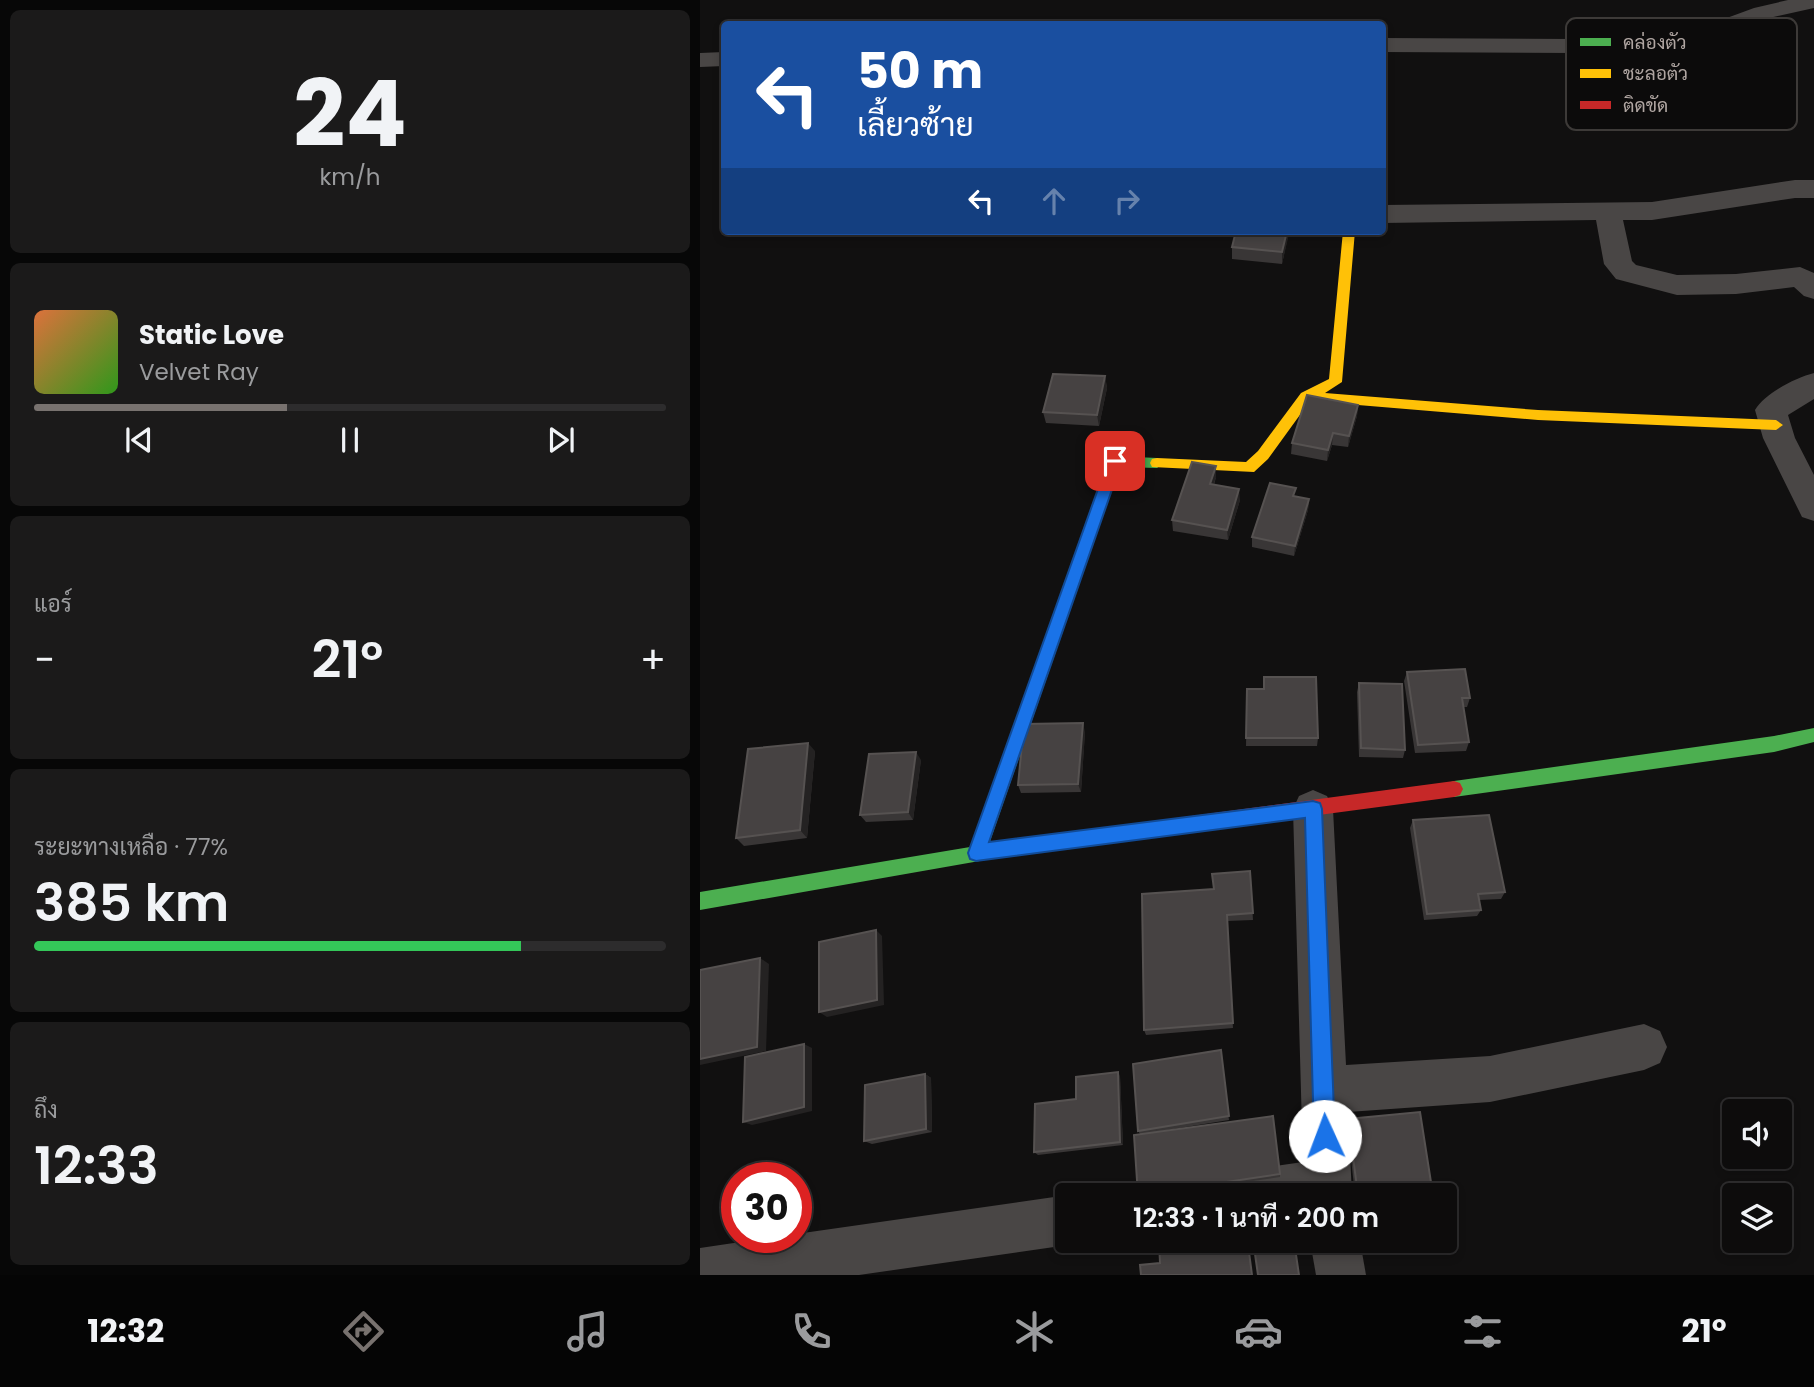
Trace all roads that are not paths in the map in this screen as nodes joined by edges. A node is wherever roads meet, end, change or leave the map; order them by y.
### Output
1 (1814, 1) edge
2 (1749, 18) edge
3 (1386, 45) edge
4 (1566, 46) edge
5 (721, 59) edge
6 (700, 60) edge
7 (1814, 189) edge
8 (1608, 212) junction
9 (1386, 214) edge
10 (1349, 235) edge
11 (1814, 289) edge
12 (1814, 384) edge
13 (1306, 396) junction
14 (1776, 425) junction
15 (1814, 508) edge
16 (1814, 735) edge
17 (1313, 809) junction
18 (976, 853) junction
19 (700, 901) edge
20 (1644, 1047) dead end
21 (1323, 1090) junction
22 (1327, 1183) edge
23 (1055, 1222) edge
24 (1337, 1253) edge
25 (700, 1273) edge
26 (1341, 1275) edge

1 - 2 street
3 - 4 street
5 - 6 street
7 - 8 street
8 - 9 street
8 - 11 street
10 - 13 street
12 - 14 street
13 - 14 street
13 - 18 street
14 - 15 street
16 - 17 street
17 - 18 street
17 - 21 street
18 - 19 street
20 - 21 street
21 - 22 street
23 - 25 street
24 - 26 street

